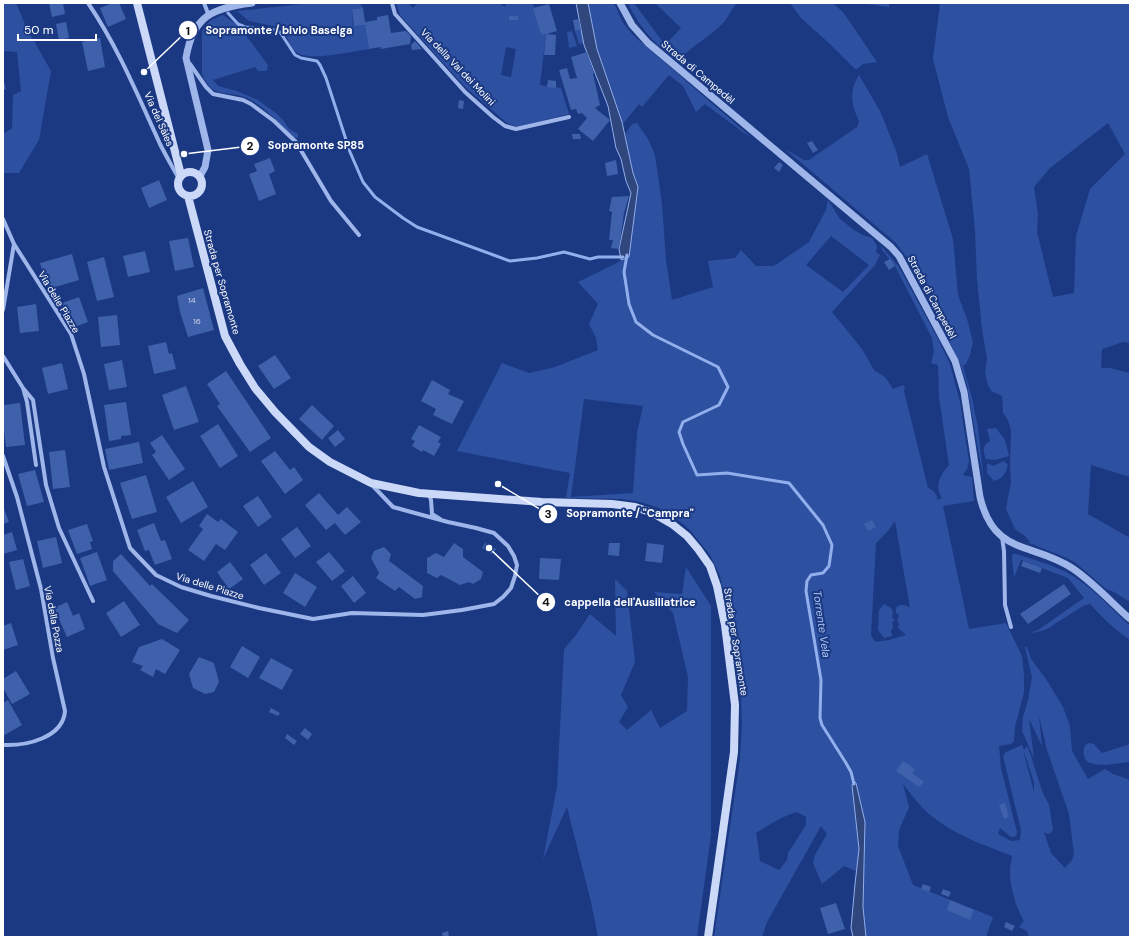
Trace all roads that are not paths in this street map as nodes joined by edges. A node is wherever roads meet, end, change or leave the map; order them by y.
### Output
1 (88, 3) edge
2 (137, 3) edge
3 (204, 3) edge
4 (252, 3) edge
5 (392, 3) edge
6 (620, 3) edge
7 (209, 16) junction
8 (186, 58) junction
9 (569, 117) dead end
10 (200, 176) junction
11 (180, 177) junction
12 (188, 196) junction
13 (3, 218) edge
14 (359, 235) dead end
15 (14, 244) junction
16 (3, 310) edge
17 (3, 356) edge
18 (22, 388) junction
19 (3, 456) edge
20 (36, 465) dead end
21 (371, 483) junction
22 (429, 494) junction
23 (448, 522) junction
24 (1002, 537) junction
25 (93, 601) dead end
26 (1130, 619) edge
27 (1011, 627) dead end
28 (3, 745) edge
29 (708, 937) edge

1 - 11 street, Via del Sàles
2 - 11 main road
3 - 7 street
4 - 7 street
5 - 9 street, Via della Val dei Molini
6 - 24 street, Strada di Campedèl
7 - 8 street
8 - 10 street
8 - 14 street
10 - 11 main road
10 - 12 main road
11 - 12 main road
12 - 21 main road, Strada per Sopramonte
13 - 15 street, Via delle Piazze
15 - 16 street
15 - 23 street, Via delle Piazze
17 - 18 street
18 - 20 street
18 - 25 street
19 - 28 street, Via della Pozza
21 - 22 main road, Strada per Sopramonte
21 - 23 street, Via delle Piazze
22 - 23 street, Via delle Piazze
22 - 29 main road, Strada per Sopramonte
24 - 26 street, Strada di Campedèl
24 - 27 street

